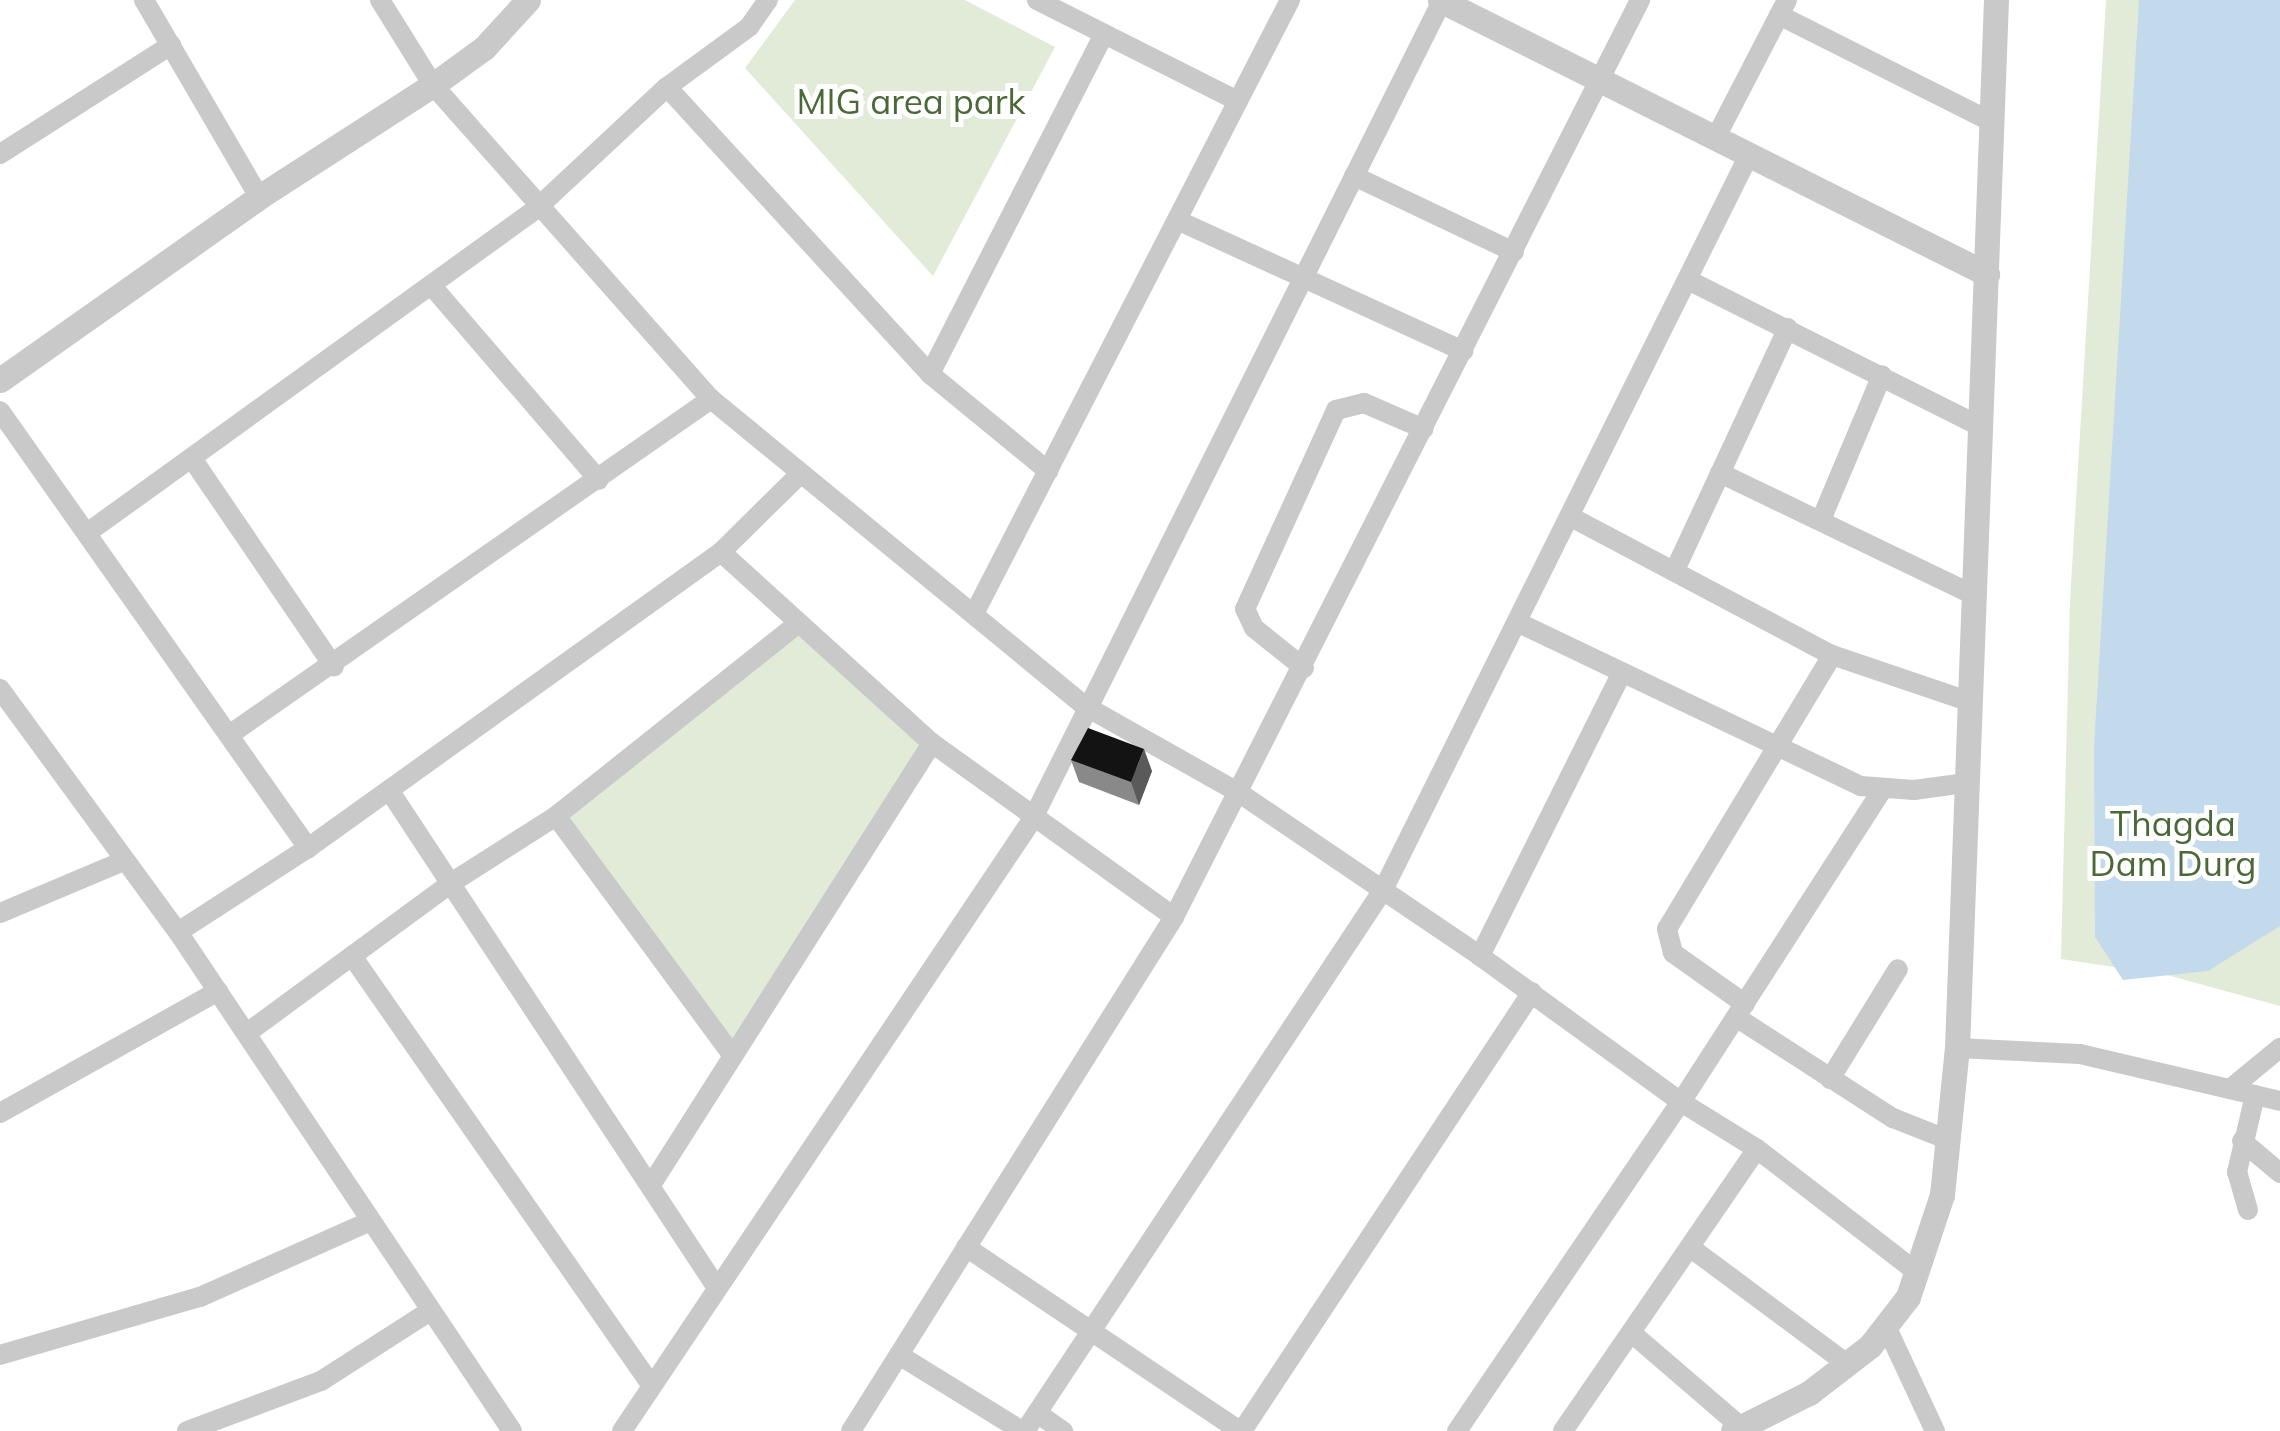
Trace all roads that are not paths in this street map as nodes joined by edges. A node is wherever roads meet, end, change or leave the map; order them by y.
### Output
1 (144, 0) edge
2 (380, 0) edge
3 (528, 0) edge
4 (768, 0) edge
5 (1037, 0) edge
6 (1290, 0) edge
7 (1441, 0) edge
8 (1640, 0) edge
9 (1996, 0) edge
10 (1783, 8) edge
11 (1104, 34) junction
12 (171, 46) junction
13 (1600, 79) junction
14 (433, 85) junction
15 (667, 88) junction
16 (1238, 101) junction
17 (1992, 122) junction
18 (1716, 137) junction
19 (0, 154) edge
20 (1750, 154) junction
21 (1354, 176) junction
22 (258, 197) junction
23 (536, 209) junction
24 (1176, 220) junction
25 (1514, 252) junction
26 (1987, 274) junction
27 (1302, 280) junction
28 (1688, 280) junction
29 (431, 285) junction
30 (1788, 328) junction
31 (1464, 351) junction
32 (930, 374) junction
33 (1882, 374) junction
34 (0, 380) edge
35 (711, 399) junction
36 (0, 411) edge
37 (1980, 426) junction
38 (1424, 430) junction
39 (193, 460) junction
40 (1048, 471) junction
41 (1720, 472) junction
42 (801, 473) junction
43 (600, 480) junction
44 (1571, 517) junction
45 (1821, 520) junction
46 (87, 532) junction
47 (721, 552) junction
48 (1674, 570) junction
49 (1973, 595) junction
50 (974, 614) junction
51 (799, 623) junction
52 (1519, 623) junction
53 (1832, 655) junction
54 (334, 667) junction
55 (1304, 668) junction
56 (1622, 673) junction
57 (0, 689) edge
58 (1968, 701) junction
59 (1085, 706) junction
60 (232, 733) junction
61 (932, 744) junction
62 (1780, 749) junction
63 (1965, 783) junction
64 (389, 790) junction
65 (1882, 790) junction
66 (1241, 794) junction
67 (556, 816) junction
68 (1032, 820) junction
69 (308, 848) junction
70 (124, 861) junction
71 (451, 884) junction
72 (1384, 890) junction
73 (0, 913) edge
74 (1174, 917) junction
75 (178, 932) junction
76 (352, 956) junction
77 (1480, 956) junction
78 (1898, 969) dead end
79 (218, 991) junction
80 (1532, 992) junction
81 (1740, 1010) junction
82 (246, 1034) junction
83 (1957, 1048) junction
84 (2280, 1048) edge
85 (733, 1056) junction
86 (1830, 1079) junction
87 (2230, 1089) junction
88 (2255, 1094) junction
89 (2280, 1100) edge
90 (1681, 1102) junction
91 (0, 1113) edge
92 (1946, 1139) junction
93 (2242, 1141) junction
94 (1757, 1148) junction
95 (2280, 1173) edge
96 (651, 1185) junction
97 (2248, 1210) dead end
98 (371, 1221) junction
99 (966, 1247) junction
100 (1692, 1248) junction
101 (1918, 1273) junction
102 (717, 1288) junction
103 (430, 1311) junction
104 (1886, 1326) junction
105 (1091, 1331) junction
106 (1634, 1335) junction
107 (899, 1354) junction
108 (0, 1355) edge
109 (1847, 1364) junction
110 (652, 1386) junction
111 (248, 1412) junction
112 (1037, 1413) junction
113 (1737, 1429) edge
114 (187, 1431) edge
115 (260, 1431) edge
116 (512, 1431) edge
117 (622, 1431) edge
118 (850, 1431) edge
119 (1024, 1431) edge
120 (1063, 1431) edge
121 (1241, 1431) edge
122 (1457, 1431) edge
123 (1563, 1431) edge
124 (1935, 1431) edge

1 - 12 street
2 - 14 street
3 - 14 street
4 - 15 street
5 - 11 street
6 - 16 street
7 - 13 street
7 - 21 street
8 - 13 street
9 - 17 street
10 - 17 street
10 - 18 street
11 - 16 street
11 - 32 street
12 - 19 street
12 - 22 street
13 - 18 street
13 - 25 street
14 - 22 street
14 - 23 street
15 - 23 street
15 - 32 street
16 - 24 street
17 - 26 street
18 - 20 street
20 - 26 street
20 - 28 street
21 - 25 street
21 - 27 street
22 - 34 street
23 - 29 street
23 - 35 street
24 - 27 street
24 - 40 street
25 - 31 street
26 - 37 street
27 - 31 street
27 - 59 street
28 - 30 street
28 - 44 street
29 - 39 street
29 - 43 street
30 - 33 street
30 - 41 street
31 - 38 street
32 - 40 street
33 - 37 street
33 - 45 street
35 - 42 street
35 - 43 street
36 - 46 street
37 - 49 street
38 - 55 street
38 - 55 street
39 - 46 street
39 - 54 street
40 - 50 street
41 - 45 street
41 - 48 street
42 - 47 street
42 - 50 street
43 - 54 street
44 - 48 street
44 - 52 street
45 - 49 street
46 - 60 street
47 - 51 street
47 - 64 street
48 - 53 street
49 - 58 street
50 - 59 street
51 - 61 street
51 - 67 street
52 - 56 street
52 - 72 street
53 - 58 street
53 - 62 street
54 - 60 street
55 - 66 street
56 - 62 street
56 - 77 street
57 - 70 street
58 - 63 street
59 - 66 street
59 - 68 street
60 - 69 street
61 - 68 street
61 - 85 street
62 - 65 street
62 - 81 street
63 - 65 street
63 - 83 street
64 - 69 street
64 - 71 street
65 - 81 street
66 - 72 street
66 - 74 street
67 - 71 street
67 - 85 street
68 - 74 street
68 - 102 street
69 - 75 street
70 - 73 street
70 - 75 street
71 - 76 street
71 - 96 street
72 - 77 street
72 - 105 street
74 - 99 street
75 - 79 street
76 - 82 street
76 - 110 street
77 - 80 street
78 - 86 street
79 - 82 street
79 - 91 street
80 - 90 street
80 - 121 street
81 - 86 street
81 - 90 street
82 - 98 street
83 - 87 street
83 - 92 street
84 - 87 street
85 - 96 street
86 - 92 street
87 - 88 street
88 - 89 street
88 - 93 street
90 - 94 street
90 - 122 street
92 - 101 street
93 - 95 street
93 - 97 street
94 - 100 street
94 - 101 street
96 - 102 street
98 - 103 street
98 - 108 street
99 - 105 street
99 - 107 street
100 - 106 street
100 - 109 street
101 - 104 street
102 - 110 street
103 - 111 street
103 - 116 street
104 - 109 street
104 - 124 street
105 - 112 street
105 - 121 street
106 - 113 street
106 - 123 street
107 - 118 street
107 - 119 street
109 - 113 street
110 - 117 street
111 - 114 street
111 - 115 street
112 - 119 street
112 - 120 street

